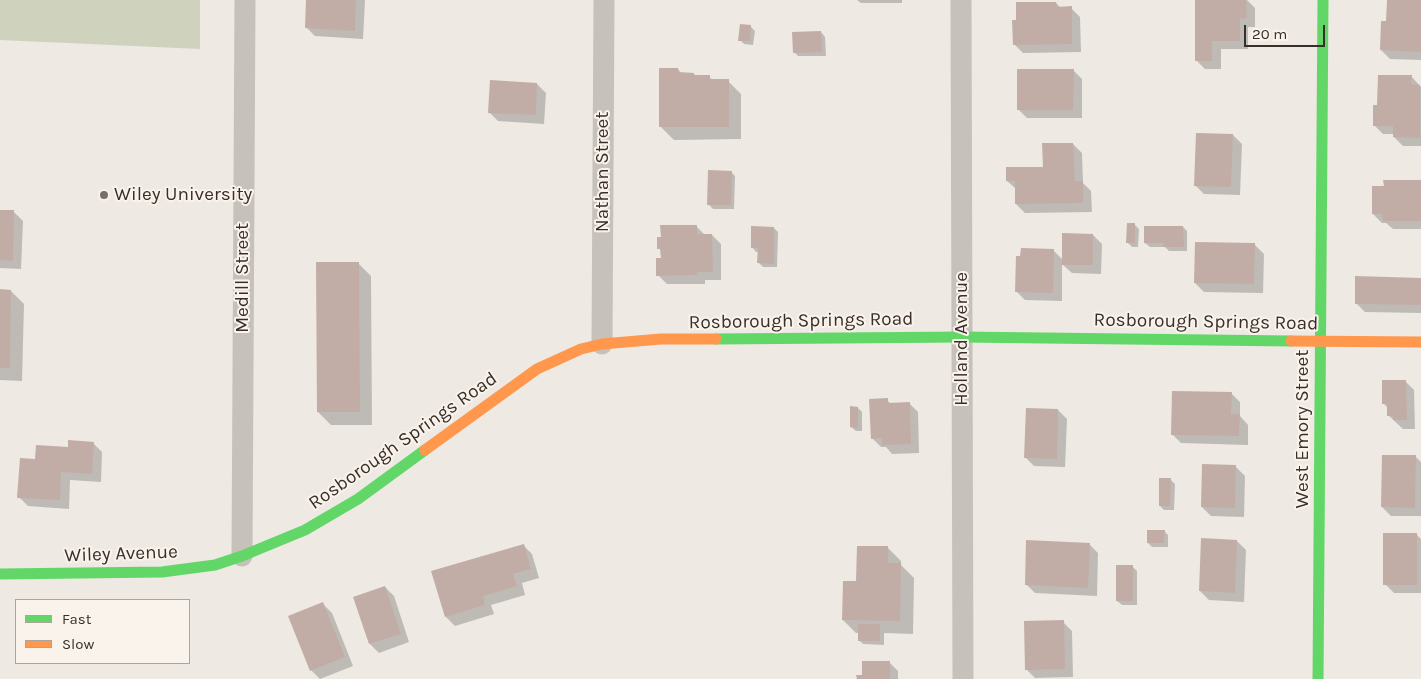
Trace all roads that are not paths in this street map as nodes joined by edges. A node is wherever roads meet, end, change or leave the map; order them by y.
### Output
1 (245, 0) edge
2 (604, 0) edge
3 (960, 0) edge
4 (1322, 0) edge
5 (962, 337) junction
6 (1321, 340) junction
7 (1421, 342) edge
8 (602, 344) junction
9 (242, 556) junction
10 (0, 574) edge
11 (963, 679) edge
12 (1318, 679) edge

1 - 9 street, Medill Street
2 - 8 street, Nathan Street
3 - 5 street, Holland Avenue
4 - 6 street, West Emory Street
5 - 6 street, Rosborough Springs Road
5 - 8 street, Rosborough Springs Road
5 - 11 street, Holland Avenue
6 - 7 street, Rosborough Springs Road
6 - 12 street, West Emory Street
8 - 9 street, Rosborough Springs Road
9 - 10 street, Wiley Avenue

